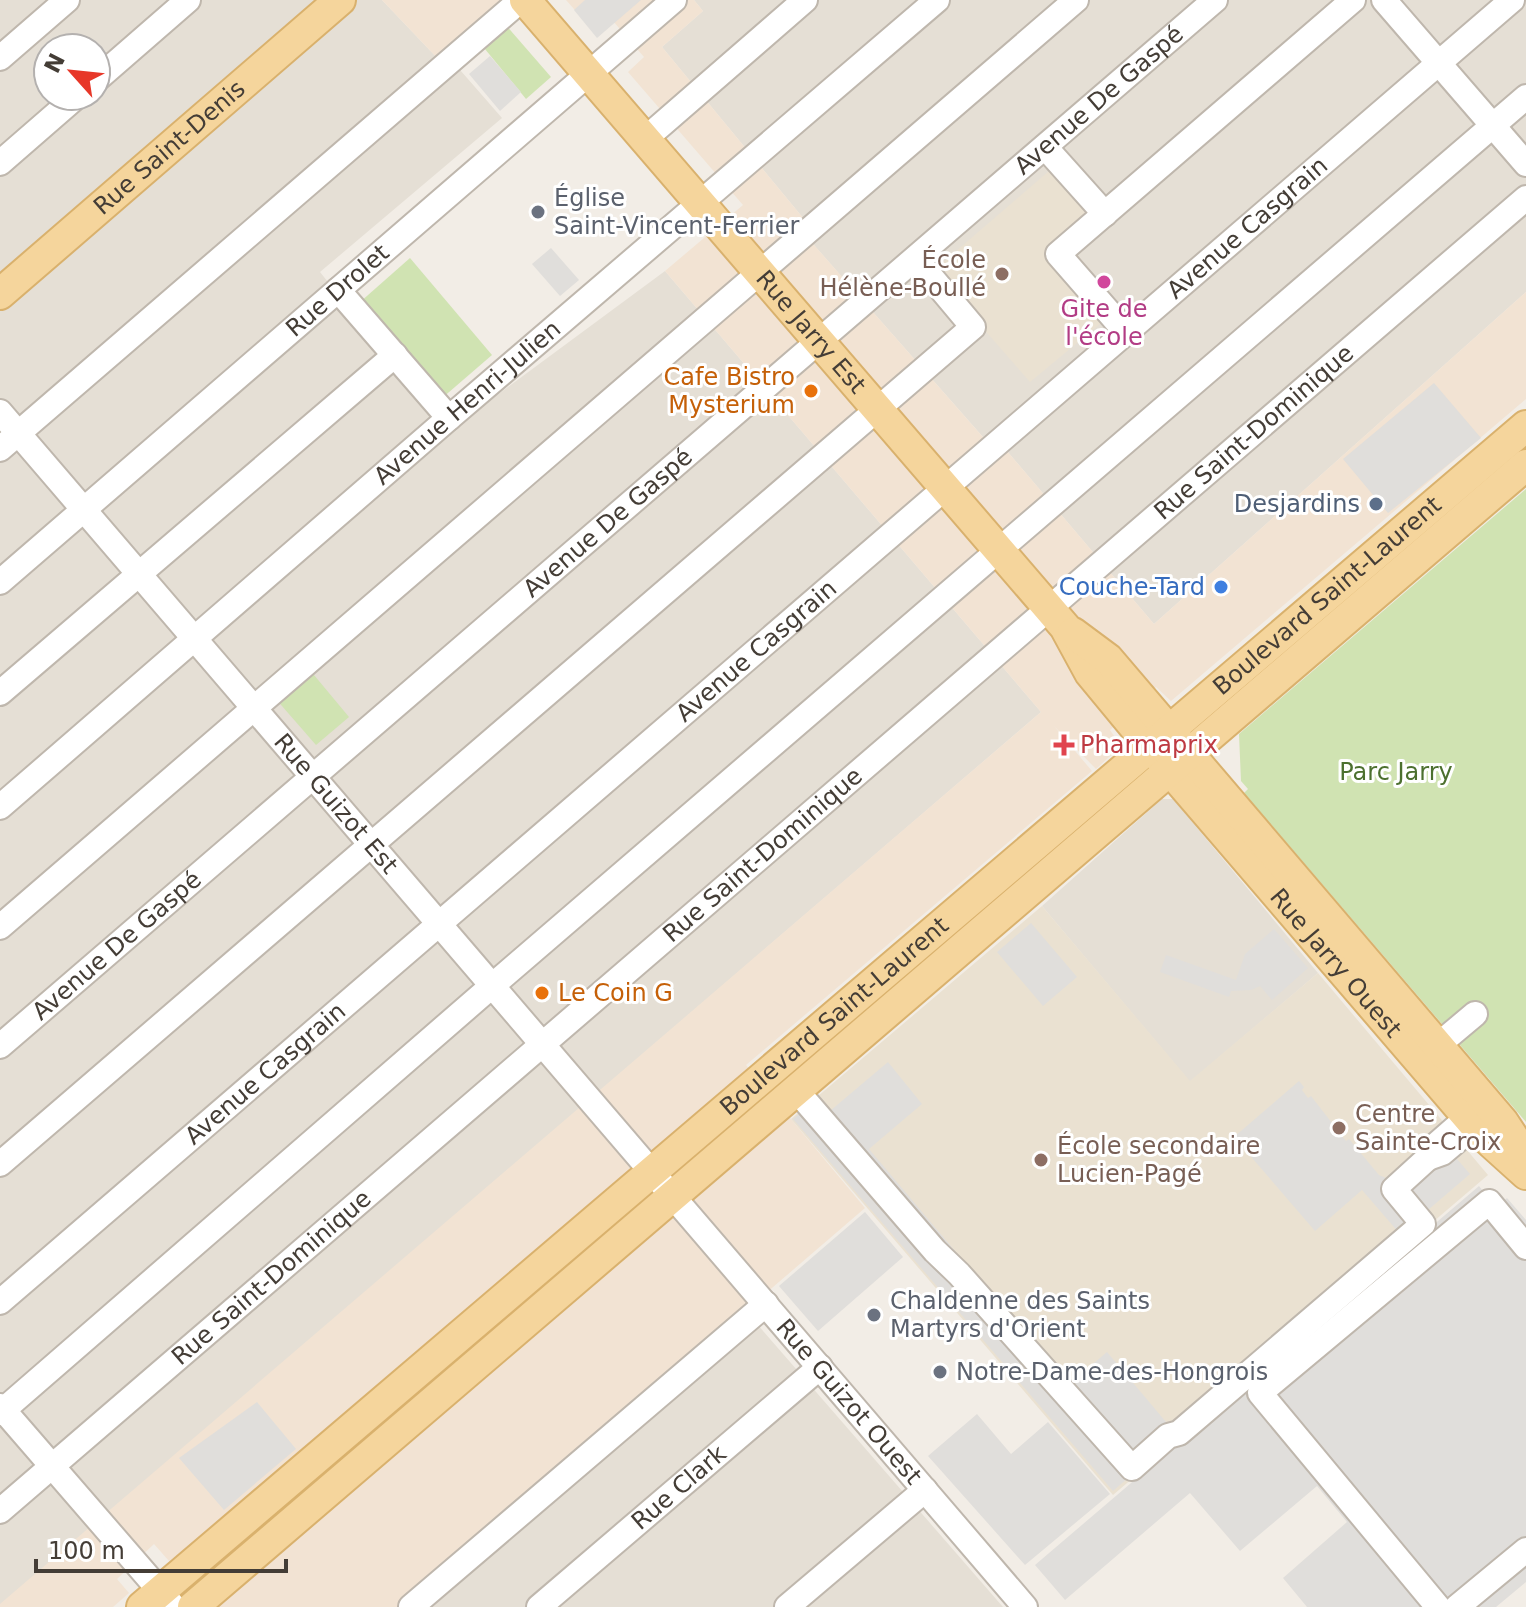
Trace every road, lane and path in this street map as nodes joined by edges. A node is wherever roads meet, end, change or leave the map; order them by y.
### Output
1 (67, 0) edge
2 (188, 0) edge
3 (340, 0) edge
4 (523, 0) edge
5 (674, 0) edge
6 (805, 0) edge
7 (937, 0) edge
8 (1076, 0) edge
9 (1215, 0) edge
10 (1353, 0) edge
11 (1384, 0) edge
12 (1512, 0) edge
13 (0, 58) edge
14 (1439, 64) junction
15 (112, 66) edge
16 (589, 74) junction
17 (1526, 97) edge
18 (59, 112) edge
19 (1493, 125) junction
20 (645, 139) junction
21 (1045, 147) junction
22 (0, 163) edge
23 (1526, 164) edge
24 (1526, 198) edge
25 (700, 203) junction
26 (1105, 214) junction
27 (916, 259) junction
28 (760, 272) junction
29 (338, 290) junction
30 (0, 294) edge
31 (1126, 332) junction
32 (820, 342) junction
33 (395, 355) junction
34 (877, 410) junction
35 (0, 412) edge
36 (449, 418) junction
37 (1523, 435) edge
38 (9, 441) edge
39 (1526, 465) edge
40 (946, 489) junction
41 (83, 509) junction
42 (1000, 551) junction
43 (140, 573) junction
44 (0, 582) edge
45 (1058, 618) junction
46 (195, 639) junction
47 (0, 693) edge
48 (254, 708) junction
49 (1160, 737) junction
50 (1180, 762) junction
51 (313, 777) junction
52 (0, 807) edge
53 (372, 844) junction
54 (441, 924) junction
55 (0, 927) edge
56 (493, 985) junction
57 (1475, 1014) dead end
58 (544, 1044) junction
59 (1438, 1045) junction
60 (0, 1046) edge
61 (796, 1090) junction
62 (1471, 1121) junction
63 (1526, 1157) edge
64 (0, 1164) edge
65 (653, 1171) junction
66 (1526, 1174) edge
67 (674, 1195) junction
68 (1526, 1247) edge
69 (0, 1302) edge
70 (766, 1304) junction
71 (820, 1367) junction
72 (1, 1410) edge
73 (52, 1467) junction
74 (925, 1490) junction
75 (0, 1511) edge
76 (1526, 1550) edge
77 (1485, 1598) edge
78 (158, 1602) edge
79 (193, 1607) edge
80 (411, 1607) edge
81 (539, 1607) edge
82 (787, 1607) edge
83 (1025, 1607) edge
84 (1438, 1607) edge
85 (1457, 1607) edge

1 - 13 street
2 - 15 street
3 - 30 main road, Rue Saint-Denis
4 - 16 main road, Rue Jarry Est
4 - 38 street
5 - 16 street, Rue Drolet
6 - 20 street
7 - 25 street, Avenue Henri-Julien
8 - 28 street
9 - 21 street, Avenue De Gaspé
10 - 26 street
11 - 14 street
12 - 14 street, Avenue Casgrain
14 - 19 street
14 - 31 street, Avenue Casgrain
16 - 20 main road, Rue Jarry Est
16 - 29 street, Rue Drolet
17 - 19 street
18 - 22 street
19 - 23 street
19 - 42 street
20 - 25 main road, Rue Jarry Est
21 - 26 street
21 - 27 street, Avenue De Gaspé
24 - 45 street, Rue Saint-Dominique
25 - 28 main road, Rue Jarry Est
25 - 36 street, Avenue Henri-Julien
26 - 31 street
27 - 32 street, Avenue De Gaspé
27 - 34 street
28 - 32 main road, Rue Jarry Est
28 - 48 street
29 - 33 street
29 - 41 street, Rue Drolet
31 - 40 street, Avenue Casgrain
32 - 34 main road, Rue Jarry Est
32 - 51 street, Avenue De Gaspé
33 - 36 street
33 - 43 street
34 - 40 main road, Rue Jarry Est
34 - 53 street
35 - 38 street, Rue Guizot Est
36 - 46 street, Avenue Henri-Julien
37 - 49 main road, Boulevard Saint-Laurent
38 - 41 street, Rue Guizot Est
39 - 50 main road, Boulevard Saint-Laurent
40 - 42 main road, Rue Jarry Est
40 - 54 street, Avenue Casgrain
41 - 43 street, Rue Guizot Est
41 - 44 street, Rue Drolet
42 - 45 main road, Rue Jarry Est
42 - 56 street
43 - 46 street, Rue Guizot Est
43 - 47 street
45 - 49 main road, Rue Jarry Est
45 - 58 street, Rue Saint-Dominique
46 - 48 street, Rue Guizot Est
46 - 52 street, Avenue Henri-Julien
48 - 51 street, Rue Guizot Est
48 - 55 street
49 - 50 main road, Rue Jarry Ouest
49 - 65 main road, Boulevard Saint-Laurent
50 - 59 main road, Rue Jarry Ouest
50 - 61 main road, Boulevard Saint-Laurent
50 - 62 main road, Rue Jarry Ouest
51 - 53 street, Rue Guizot Est
51 - 60 street, Avenue De Gaspé
53 - 54 street, Rue Guizot Est
53 - 64 street
54 - 56 street, Rue Guizot Est
54 - 69 street, Avenue Casgrain
56 - 58 street, Rue Guizot Est
56 - 72 street
57 - 59 street
58 - 65 street, Rue Guizot Est
58 - 73 street, Rue Saint-Dominique
59 - 63 main road, Rue Jarry Ouest
61 - 62 street
61 - 67 main road, Boulevard Saint-Laurent
62 - 66 main road, Rue Jarry Ouest
65 - 67 street, Rue Guizot Est
65 - 78 main road, Boulevard Saint-Laurent
67 - 70 street, Rue Guizot Ouest
67 - 79 main road, Boulevard Saint-Laurent
68 - 84 street
70 - 71 street, Rue Guizot Ouest
70 - 80 street
71 - 74 street, Rue Guizot Ouest
71 - 81 street, Rue Clark
72 - 73 street
73 - 75 street, Rue Saint-Dominique
73 - 78 street
74 - 82 street
74 - 83 street, Rue Guizot Ouest
76 - 77 street
77 - 85 street

